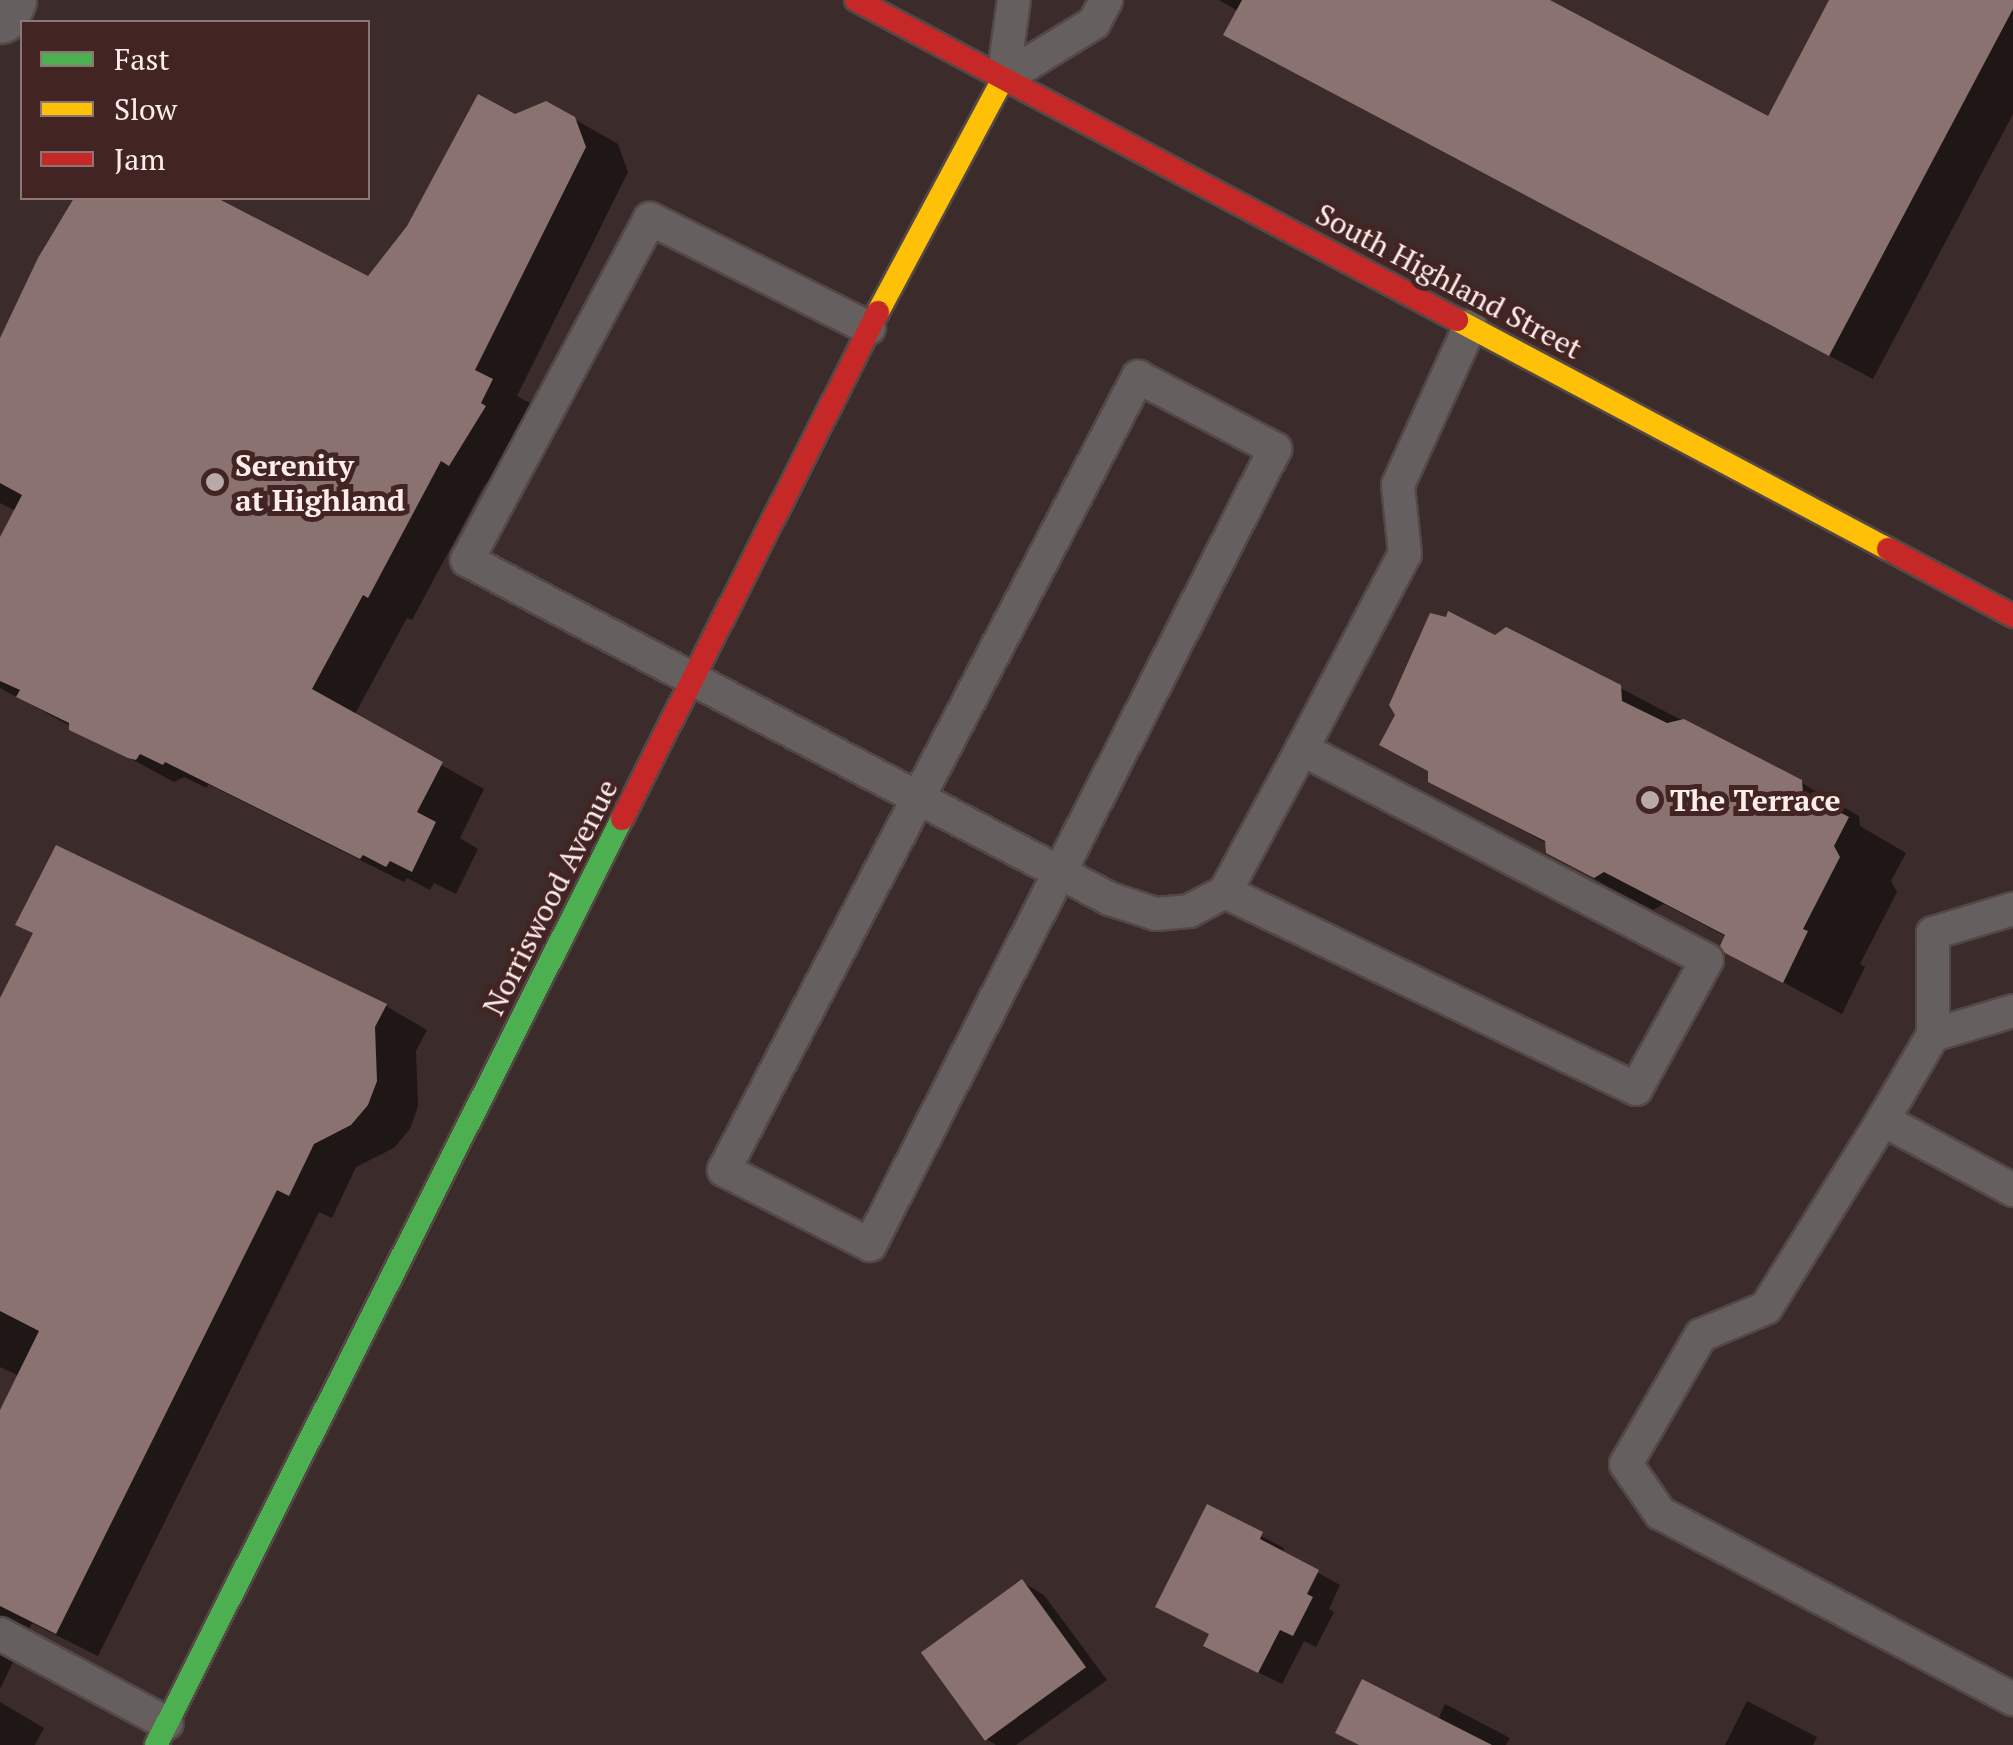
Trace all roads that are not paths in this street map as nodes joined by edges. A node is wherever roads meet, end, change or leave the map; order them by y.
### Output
1 (8, 0) edge
2 (856, 0) edge
3 (1014, 0) edge
4 (1106, 0) edge
5 (0, 15) edge
6 (1004, 78) junction
7 (1470, 326) junction
8 (868, 328) junction
9 (2013, 616) edge
10 (692, 680) junction
11 (1302, 749) junction
12 (918, 798) junction
13 (1060, 873) junction
14 (1225, 892) junction
15 (2013, 909) edge
16 (2013, 1011) edge
17 (1933, 1035) junction
18 (1883, 1120) junction
19 (2013, 1190) edge
20 (0, 1634) edge
21 (2013, 1700) edge
22 (162, 1734) edge

1 - 5 street
2 - 6 street, South Highland Street
3 - 6 lane
4 - 6 lane
6 - 7 street, South Highland Street
6 - 8 street, Norriswood Avenue
7 - 9 street, South Highland Street
7 - 11 lane
8 - 10 street, Norriswood Avenue
8 - 10 lane
10 - 12 lane
10 - 22 street, Norriswood Avenue
11 - 14 lane
11 - 14 lane
12 - 13 lane
12 - 13 lane
12 - 13 lane
13 - 14 lane
15 - 17 lane
16 - 17 lane
17 - 18 lane
18 - 19 lane
18 - 21 lane
20 - 22 lane

